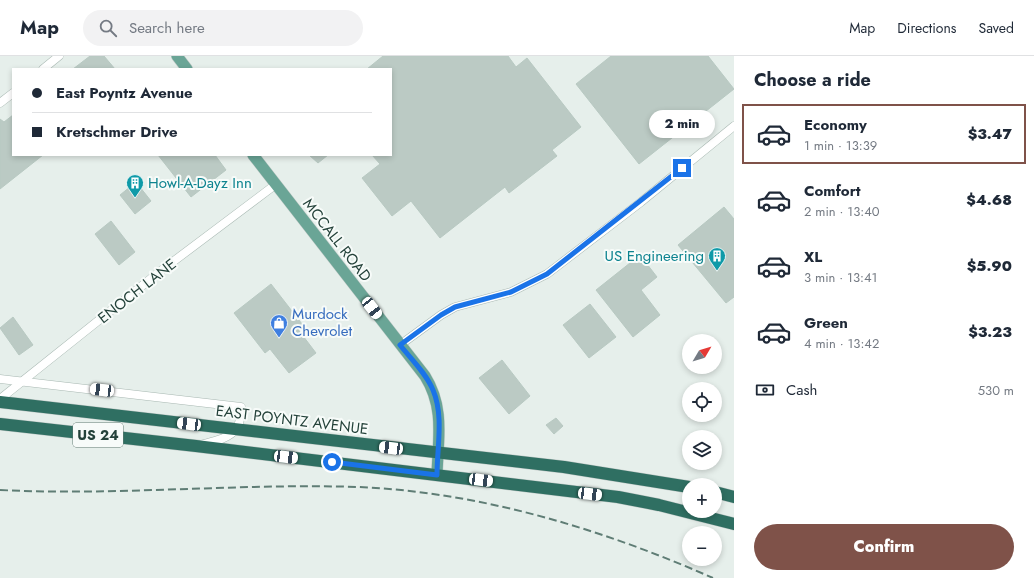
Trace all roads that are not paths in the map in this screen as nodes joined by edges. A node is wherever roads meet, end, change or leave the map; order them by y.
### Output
1 (59, 56) edge
2 (177, 56) edge
3 (44, 68) edge
4 (186, 68) edge
5 (12, 94) edge
6 (0, 103) edge
7 (734, 126) edge
8 (254, 156) edge
9 (275, 185) junction
10 (400, 345) junction
11 (0, 379) edge
12 (24, 381) junction
13 (0, 399) edge
14 (0, 402) edge
15 (0, 424) edge
16 (236, 430) junction
17 (196, 446) junction
18 (437, 453) junction
19 (437, 475) junction
20 (682, 486) edge
21 (722, 494) edge
22 (734, 497) edge
23 (734, 524) edge

1 - 3 street
2 - 4 main road
5 - 6 street
7 - 10 street
8 - 9 main road, MCCALL ROAD
9 - 10 main road, MCCALL ROAD
9 - 12 street, ENOCH LANE
10 - 18 main road, MCCALL ROAD
11 - 12 street
12 - 13 street, ENOCH LANE
12 - 16 street
14 - 16 highway, EAST POYNTZ AVENUE / US 24
15 - 17 highway, US 24
16 - 17 street
16 - 18 highway, EAST POYNTZ AVENUE / US 24
17 - 19 highway, US 24
18 - 19 main road, MCCALL ROAD
18 - 20 highway, US 24
19 - 23 highway, US 24
21 - 22 highway

